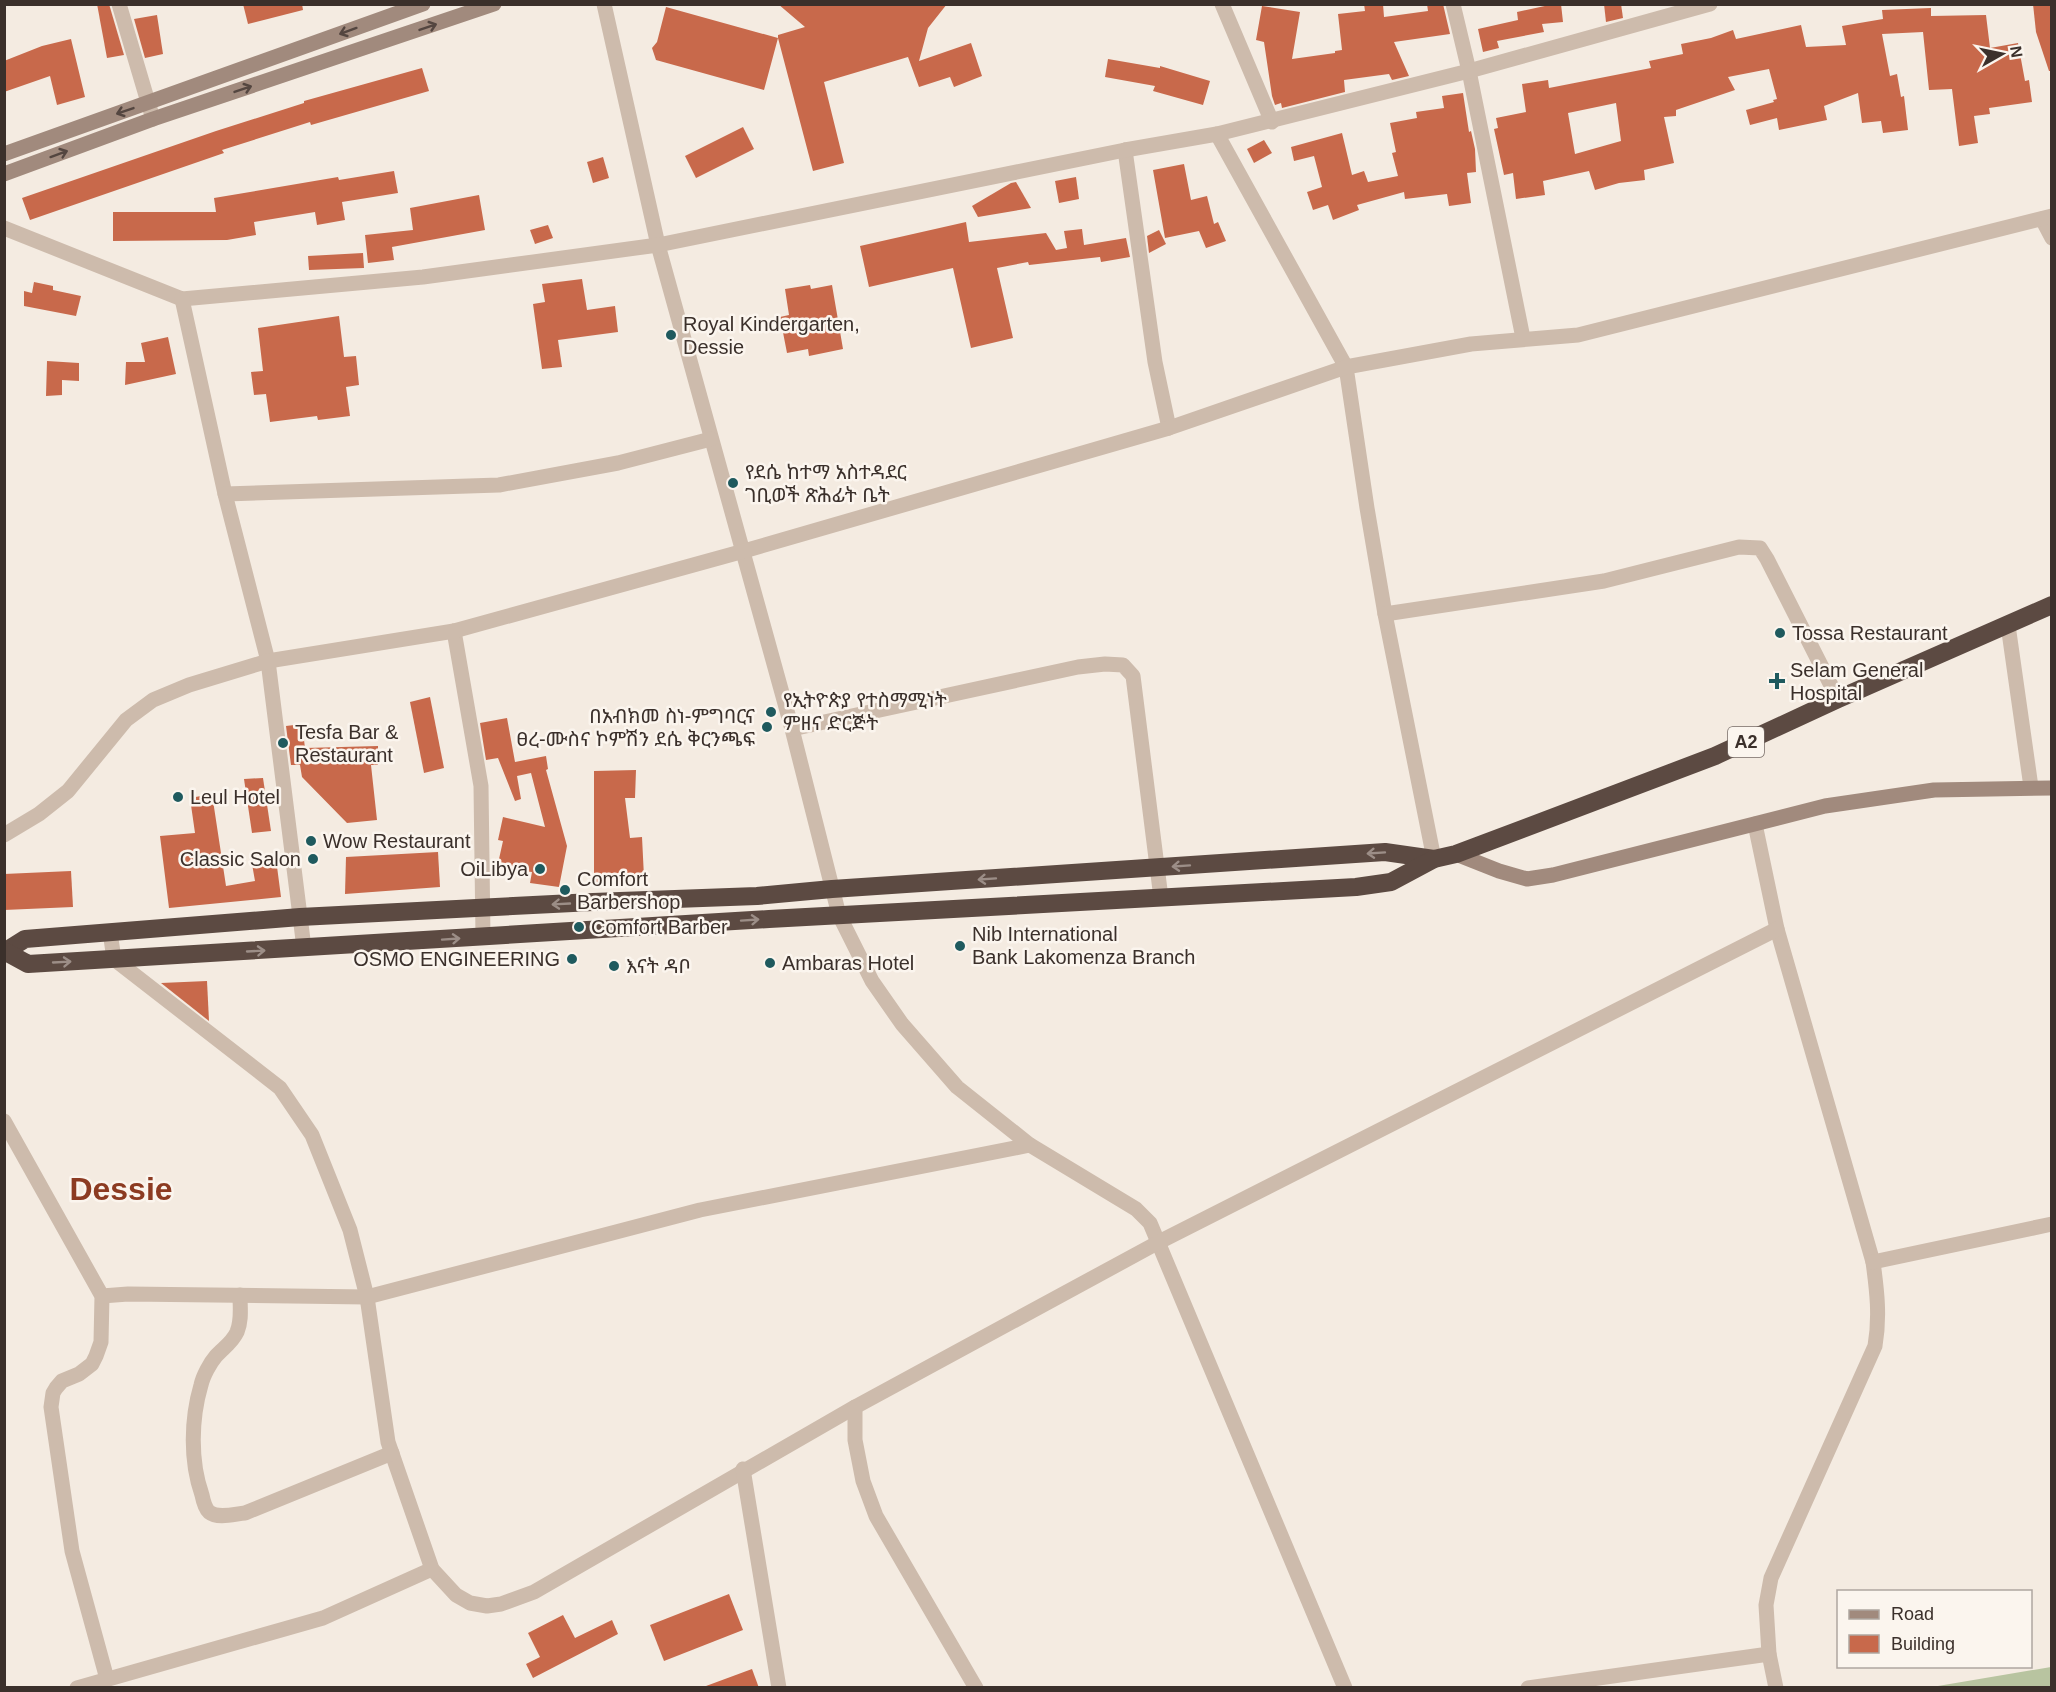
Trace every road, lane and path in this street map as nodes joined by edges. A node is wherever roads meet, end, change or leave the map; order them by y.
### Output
1 (119, 4) edge
2 (423, 4) edge
3 (494, 4) edge
4 (604, 4) edge
5 (1222, 4) edge
6 (1454, 4) edge
7 (1710, 4) edge
8 (1469, 71) junction
9 (147, 103) junction
10 (153, 119) junction
11 (1272, 122) junction
12 (1217, 134) junction
13 (1125, 150) junction
14 (4, 154) edge
15 (4, 174) edge
16 (2047, 217) edge
17 (4, 228) edge
18 (2052, 238) edge
19 (658, 245) junction
20 (182, 299) junction
21 (1523, 338) junction
22 (1346, 368) junction
23 (1169, 428) junction
24 (711, 439) junction
25 (225, 494) junction
26 (744, 551) junction
27 (2052, 605) edge
28 (1385, 614) junction
29 (2008, 625) junction
30 (454, 630) junction
31 (268, 661) junction
32 (1838, 699) junction
33 (792, 729) junction
34 (2031, 787) junction
35 (2052, 788) edge
36 (1755, 824) junction
37 (4, 834) edge
38 (1456, 854) junction
39 (1434, 859) junction
40 (1156, 868) junction
41 (832, 889) junction
42 (1161, 898) junction
43 (593, 902) junction
44 (482, 908) junction
45 (839, 915) junction
46 (300, 917) junction
47 (594, 930) junction
48 (1778, 930) junction
49 (110, 932) junction
50 (483, 937) junction
51 (304, 948) junction
52 (5, 952) edge
53 (114, 959) junction
54 (4, 1121) edge
55 (1030, 1145) junction
56 (2052, 1224) edge
57 (1159, 1242) junction
58 (1873, 1262) junction
59 (240, 1295) junction
60 (102, 1296) junction
61 (367, 1298) junction
62 (855, 1407) junction
63 (392, 1453) junction
64 (743, 1469) junction
65 (432, 1569) junction
66 (1769, 1654) junction
67 (107, 1679) junction
68 (77, 1688) edge
69 (779, 1688) edge
70 (976, 1688) edge
71 (1345, 1688) edge
72 (1528, 1688) edge
73 (1776, 1688) edge

1 - 9 street
2 -> 9 street
10 -> 3 street
4 - 19 street
5 - 11 street
6 - 8 street
7 - 8 street
8 - 11 street
8 - 21 street
9 - 10 street
9 -> 14 street
15 -> 10 street
11 - 12 street
12 - 13 street
12 - 22 street
13 - 19 street
13 - 23 street
16 - 18 street
16 - 21 street
17 - 20 street
19 - 20 street
19 - 24 street
20 - 25 street
21 - 22 street
22 - 23 street
22 - 28 street
23 - 26 street
24 - 25 street
24 - 26 street
25 - 31 street
26 - 30 street
26 - 33 street
27 - 29 highway, A2
28 - 32 street
28 - 39 street
29 - 32 highway, A2
29 - 34 street
30 - 31 street
30 - 44 street
31 - 37 street
31 - 46 street
32 - 38 highway, A2
33 - 40 street
33 - 41 street
34 - 35 street
34 - 36 street
36 - 38 street
36 - 48 street
38 - 39 highway, A2
39 -> 40 highway, A2
39 - 42 highway, A2
40 -> 41 highway, A2
40 - 42 street
41 - 43 highway, A2
41 - 45 street
42 - 45 highway, A2
43 -> 44 highway, A2
43 - 47 highway
44 - 46 highway, A2
44 - 50 street
47 -> 45 highway, A2
45 - 55 street
46 - 49 highway, A2
46 - 51 street
47 - 50 highway, A2
48 - 57 street
48 - 58 street
49 - 52 highway, A2
49 - 53 street
51 -> 50 highway, A2
53 -> 51 highway, A2
52 -> 53 highway, A2
53 - 61 street
54 - 60 street
55 - 57 street
55 - 61 street
56 - 58 street
57 - 62 street
57 - 71 street
58 - 66 street
59 - 60 street
59 - 61 street
59 - 63 street
60 - 67 street
61 - 63 street
62 - 64 street
62 - 70 street
63 - 65 street
64 - 65 street
64 - 69 street
65 - 67 street
66 - 72 street
66 - 73 street
67 - 68 street

